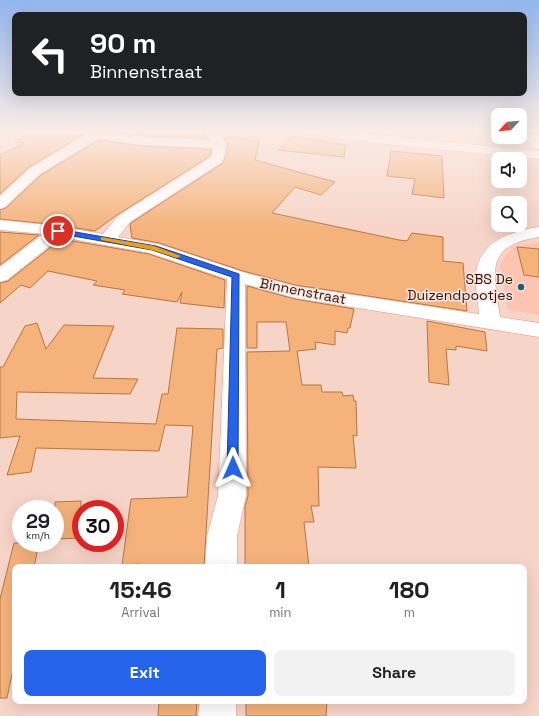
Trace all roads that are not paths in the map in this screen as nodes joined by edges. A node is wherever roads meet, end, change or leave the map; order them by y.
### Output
1 (48, 163) edge
2 (210, 163) edge
3 (0, 204) edge
4 (0, 225) edge
5 (58, 231) junction
6 (539, 232) edge
7 (108, 240) junction
8 (0, 276) edge
9 (236, 276) junction
10 (490, 322) junction
11 (539, 330) edge
12 (221, 564) edge
13 (218, 704) edge
14 (218, 716) edge

1 - 3 street
2 - 7 street
4 - 5 street, Binnenstraat
5 - 7 street, Binnenstraat
5 - 8 street
6 - 10 street
7 - 9 street, Binnenstraat
9 - 10 street, Binnenstraat
9 - 12 street
10 - 11 street, Binnenstraat
13 - 14 street

